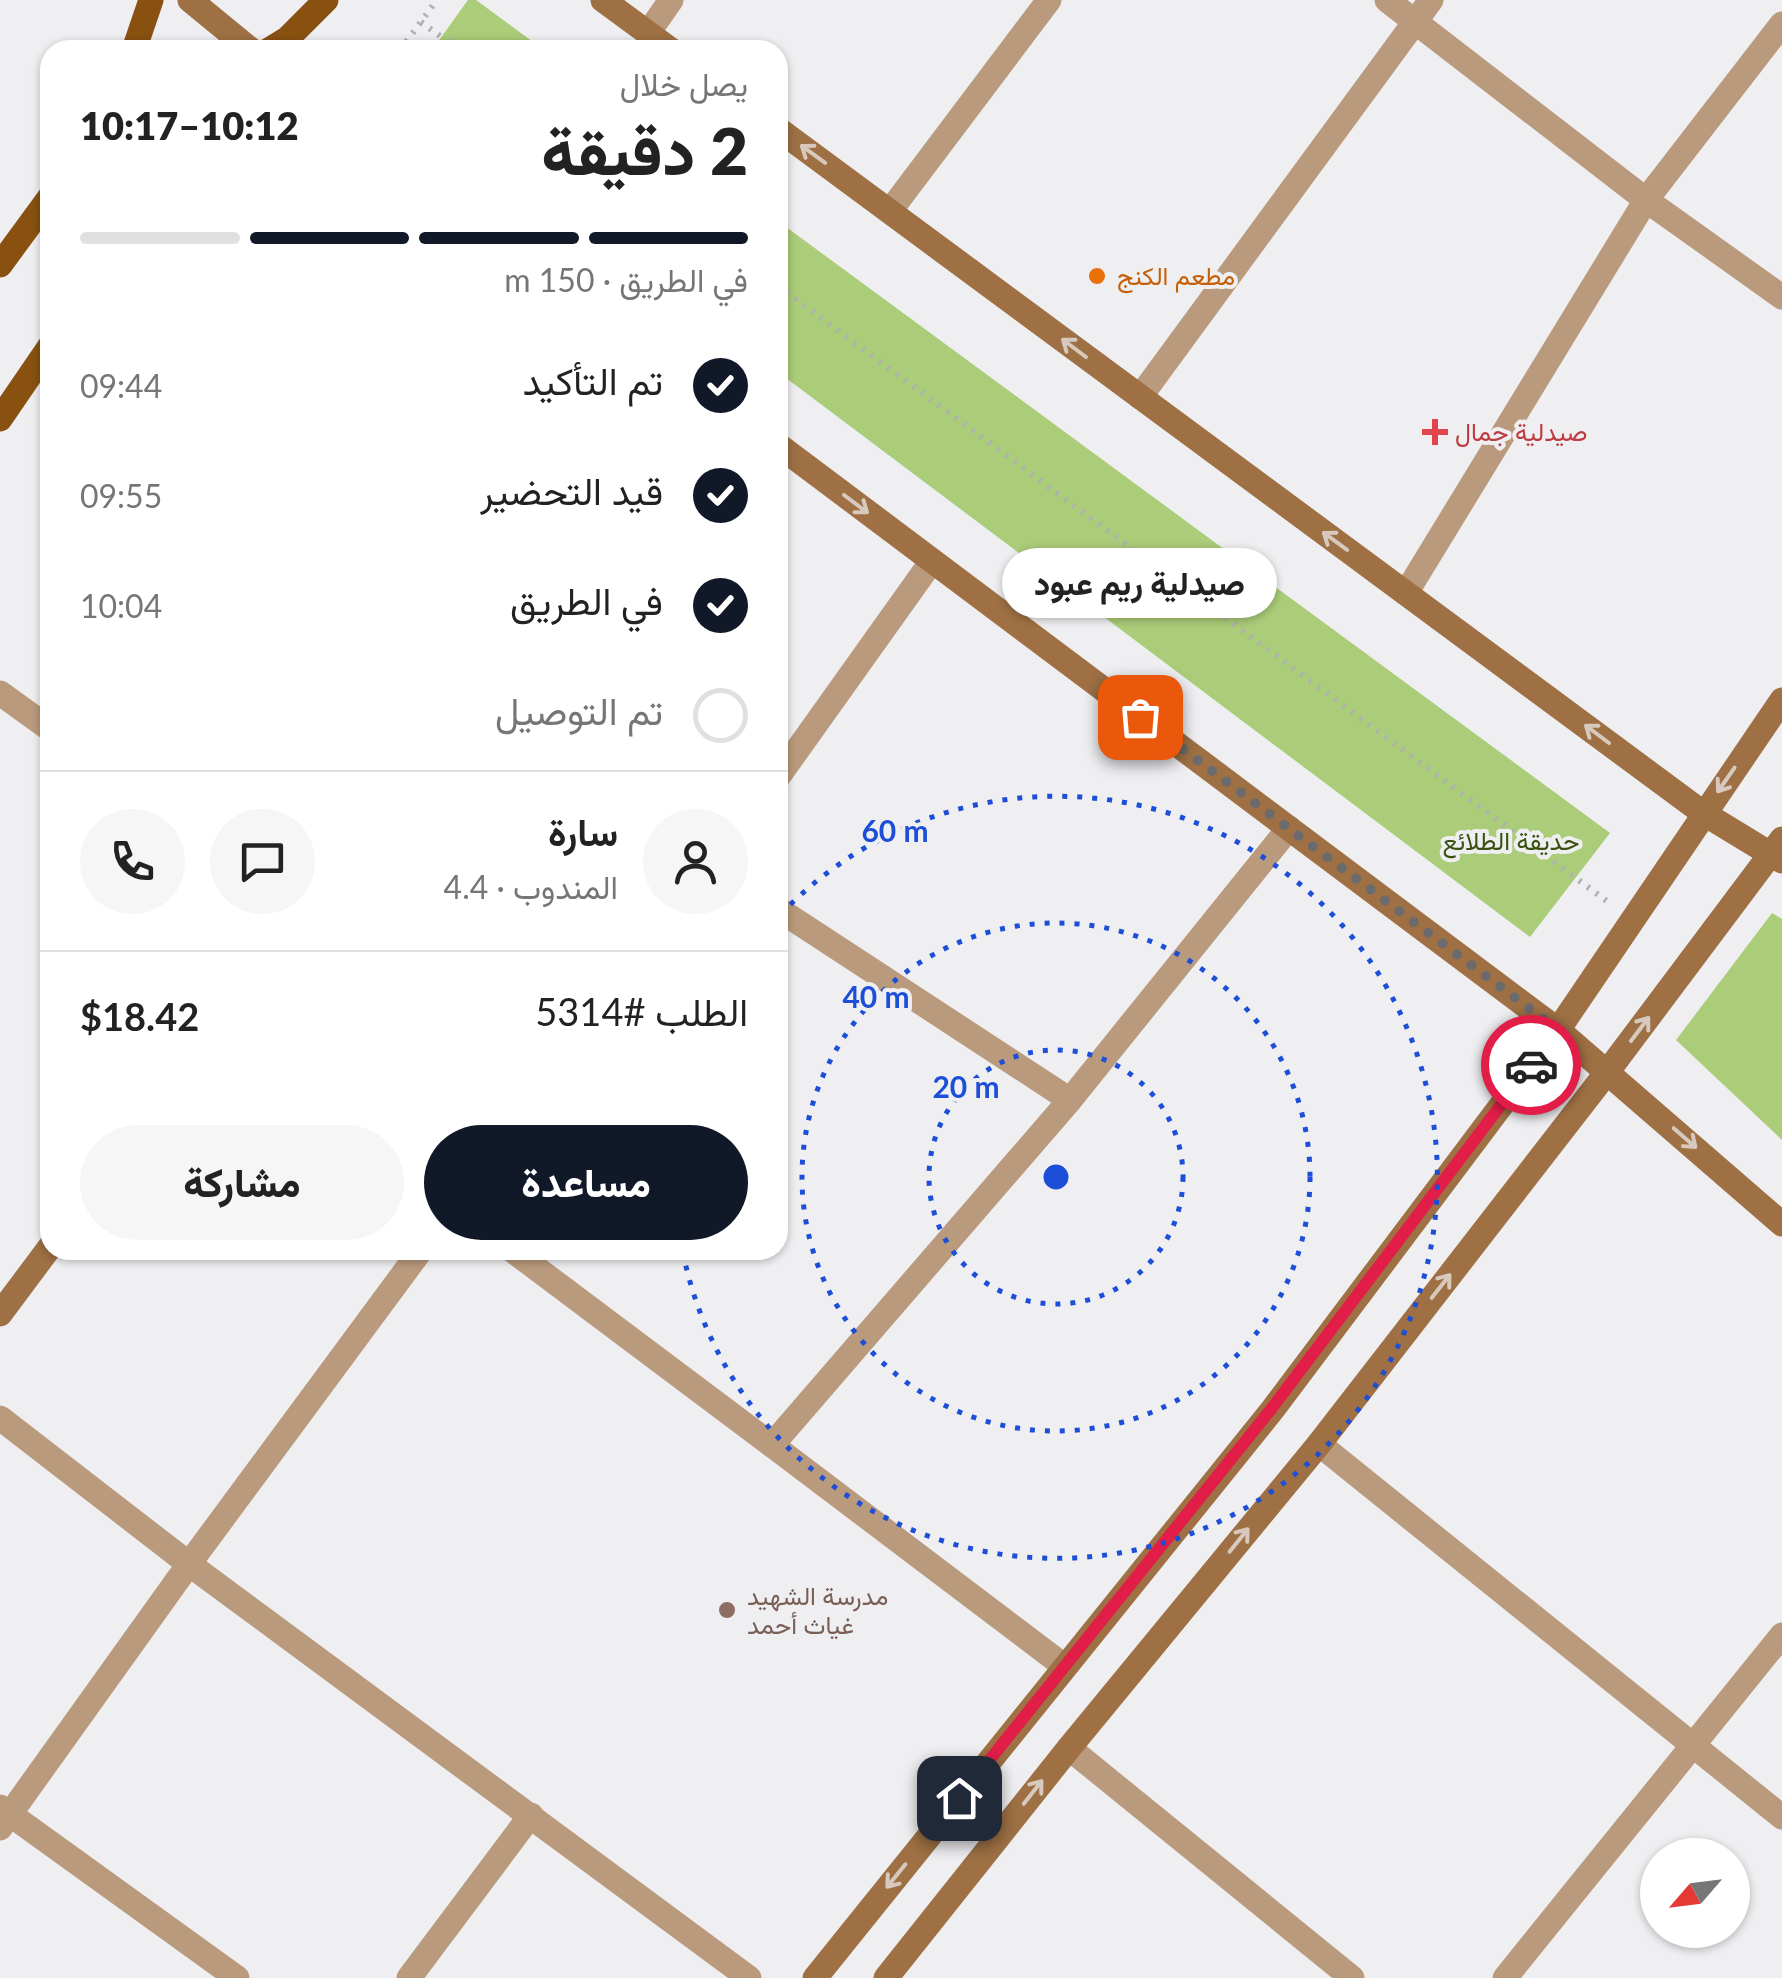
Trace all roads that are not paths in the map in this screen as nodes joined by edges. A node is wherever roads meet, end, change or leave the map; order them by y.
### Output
1 (151, 0) edge
2 (190, 0) edge
3 (326, 0) edge
4 (604, 0) edge
5 (671, 0) edge
6 (1049, 0) edge
7 (1388, 0) edge
8 (1423, 10) edge
9 (1782, 24) edge
10 (648, 33) junction
11 (137, 40) edge
12 (239, 40) edge
13 (284, 40) edge
14 (657, 40) edge
15 (788, 135) edge
16 (1646, 200) junction
17 (40, 211) edge
18 (890, 211) junction
19 (0, 265) edge
20 (1782, 297) edge
21 (40, 361) edge
22 (1140, 397) junction
23 (0, 419) edge
24 (788, 453) edge
25 (932, 561) junction
26 (1406, 593) junction
27 (0, 692) edge
28 (1782, 700) edge
29 (40, 722) edge
30 (788, 763) edge
31 (1703, 813) junction
32 (1289, 828) junction
33 (1778, 852) edge
34 (788, 916) edge
35 (1558, 1030) junction
36 (1608, 1071) junction
37 (1070, 1100) junction
38 (1782, 1224) edge
39 (40, 1260) edge
40 (414, 1260) edge
41 (525, 1260) edge
42 (0, 1314) edge
43 (0, 1418) edge
44 (1318, 1444) junction
45 (772, 1445) junction
46 (189, 1564) junction
47 (1782, 1635) edge
48 (1064, 1666) junction
49 (1691, 1744) junction
50 (1068, 1748) junction
51 (531, 1815) junction
52 (3, 1816) edge
53 (1782, 1817) edge
54 (237, 1978) edge
55 (409, 1978) edge
56 (750, 1978) edge
57 (815, 1978) edge
58 (886, 1978) edge
59 (1352, 1978) edge
60 (1504, 1978) edge

1 - 11 main road
2 - 12 street
3 - 13 main road
4 - 10 street
5 - 10 street
6 - 18 street
7 - 8 street
8 - 16 street
8 - 22 street
9 - 16 street
10 - 14 street
18 -> 15 street
16 - 20 street
16 - 26 street
17 - 19 main road
22 -> 18 street
21 - 23 main road
26 -> 22 street
24 -> 25 street
25 - 30 street
25 - 32 street
31 -> 26 street
27 - 29 street
28 -> 31 street
31 - 33 street
31 - 35 street
32 - 35 street
32 - 37 street
36 -> 33 street
34 - 37 street
35 - 36 street
35 - 48 street
36 -> 38 street
44 -> 36 street
37 - 45 street
39 - 42 street
40 - 46 street
41 - 45 street
43 - 46 street
44 - 49 street
50 -> 44 street
45 - 48 street
46 - 51 street
46 - 52 street
47 - 49 street
48 -> 57 street
49 - 53 street
49 - 60 street
58 -> 50 street
50 - 59 street
51 - 55 street
51 - 56 street
52 - 54 street

